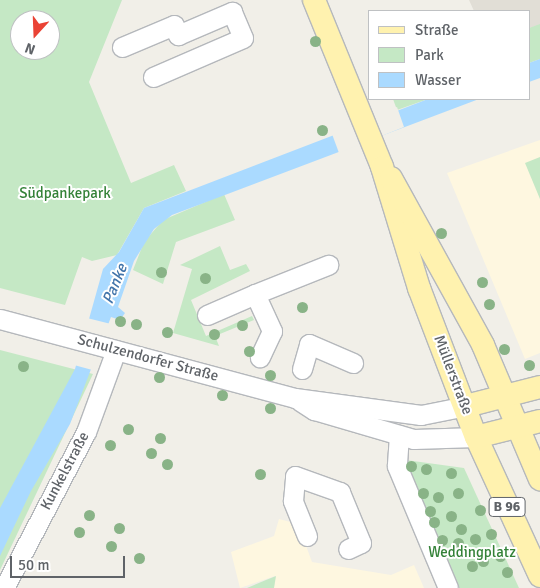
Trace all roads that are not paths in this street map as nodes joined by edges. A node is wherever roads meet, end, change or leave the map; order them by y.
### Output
1 (314, 0) edge
2 (122, 47) dead end
3 (153, 77) dead end
4 (382, 168) junction
5 (328, 265) dead end
6 (253, 299) junction
7 (207, 315) dead end
8 (0, 319) edge
9 (111, 348) junction
10 (263, 349) dead end
11 (352, 363) dead end
12 (302, 369) dead end
13 (540, 387) edge
14 (504, 396) junction
15 (295, 398) junction
16 (466, 406) junction
17 (540, 421) edge
18 (516, 427) junction
19 (399, 435) junction
20 (476, 437) junction
21 (540, 479) edge
22 (307, 536) dead end
23 (348, 549) dead end
24 (540, 576) edge
25 (4, 588) edge
26 (448, 588) edge

1 - 4 main road, Müllerstraße
2 - 3 street
4 - 14 main road, Müllerstraße
4 - 16 main road, Müllerstraße
5 - 6 street
6 - 7 street
6 - 10 street
8 - 9 street, Schulzendorfer Straße
9 - 15 street, Schulzendorfer Straße
9 - 25 street, Kunkelstraße
11 - 12 street
13 - 14 main road
14 - 16 main road
14 - 18 main road, Müllerstraße / B 96
15 - 16 street, Schulzendorfer Straße
15 - 19 street, Schulzendorfer Straße
16 - 20 main road, Müllerstraße / B 96
17 - 18 main road
18 - 20 main road
18 - 21 main road, Müllerstraße / B 96
19 - 20 street, Schulzendorfer Straße
19 - 26 street
20 - 24 main road, Müllerstraße / B 96
22 - 23 street

